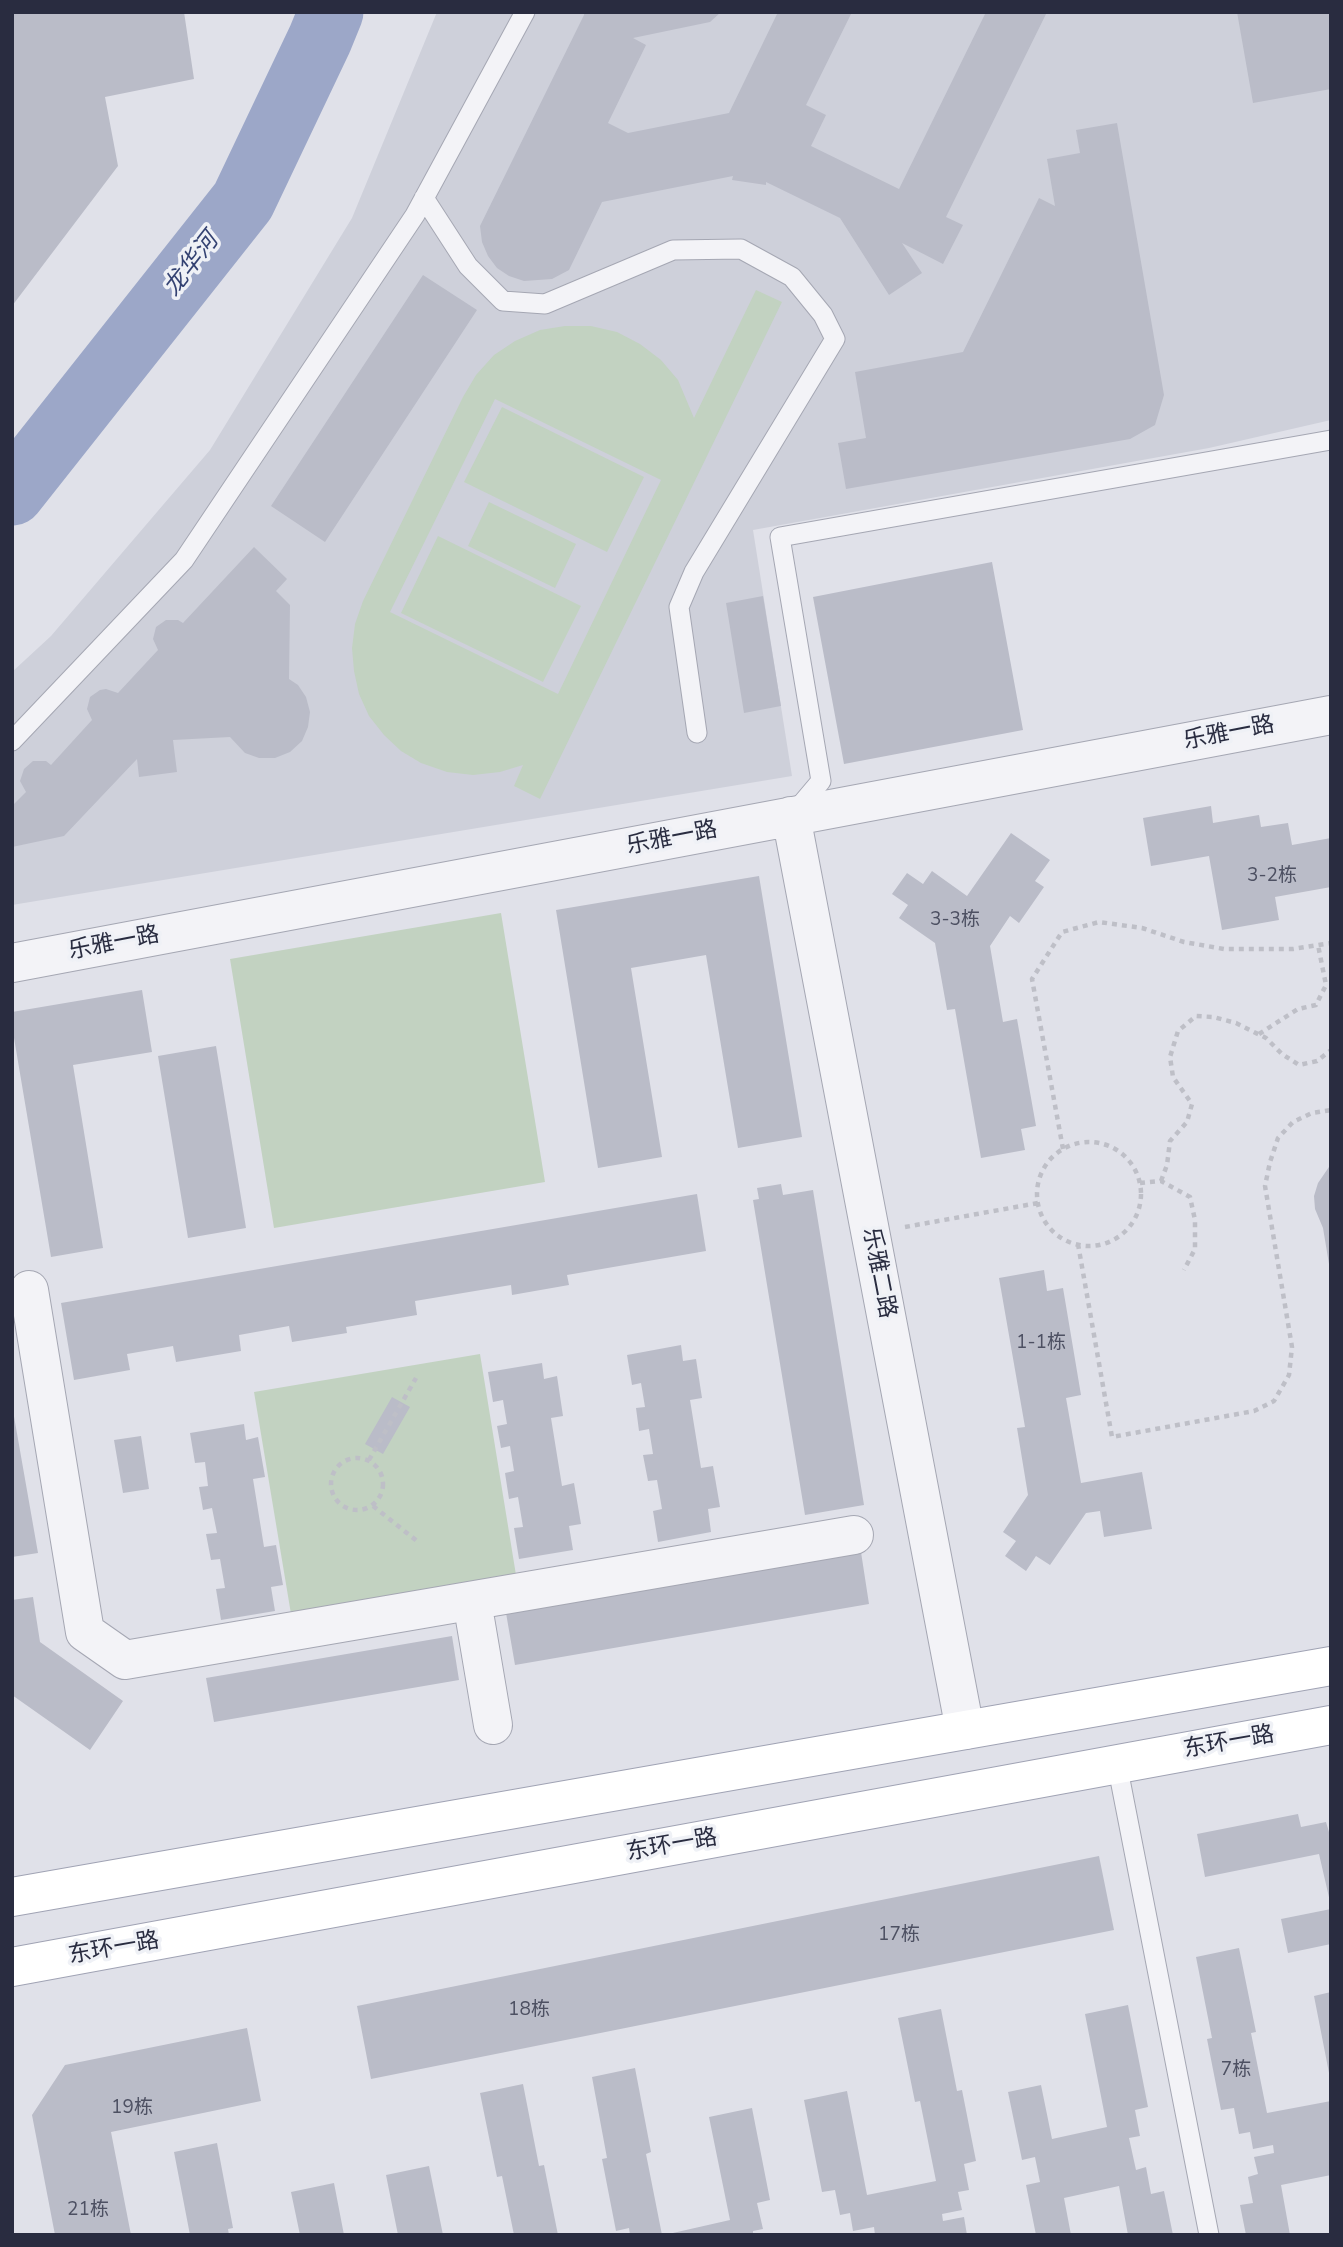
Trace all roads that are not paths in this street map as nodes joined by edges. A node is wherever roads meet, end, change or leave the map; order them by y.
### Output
1 (525, 12) edge
2 (424, 198) junction
3 (1331, 440) edge
4 (1331, 715) edge
5 (697, 733) dead end
6 (12, 741) edge
7 (791, 816) junction
8 (12, 963) edge
9 (29, 1290) dead end
10 (854, 1535) dead end
11 (472, 1601) junction
12 (1331, 1665) edge
13 (493, 1725) dead end
14 (1331, 1725) edge
15 (965, 1730) junction
16 (1117, 1764) junction
17 (12, 1897) edge
18 (12, 1967) edge
19 (1209, 2235) edge

1 - 2 lane
2 - 5 lane
2 - 6 lane
3 - 7 lane
4 - 7 street, 乐雅一路
7 - 8 street, 乐雅一路
7 - 15 street, 乐雅二路
9 - 11 street
10 - 11 street
11 - 13 street
12 - 15 main road
14 - 16 main road, 东环一路
15 - 17 main road
16 - 18 main road, 东环一路
16 - 19 lane

